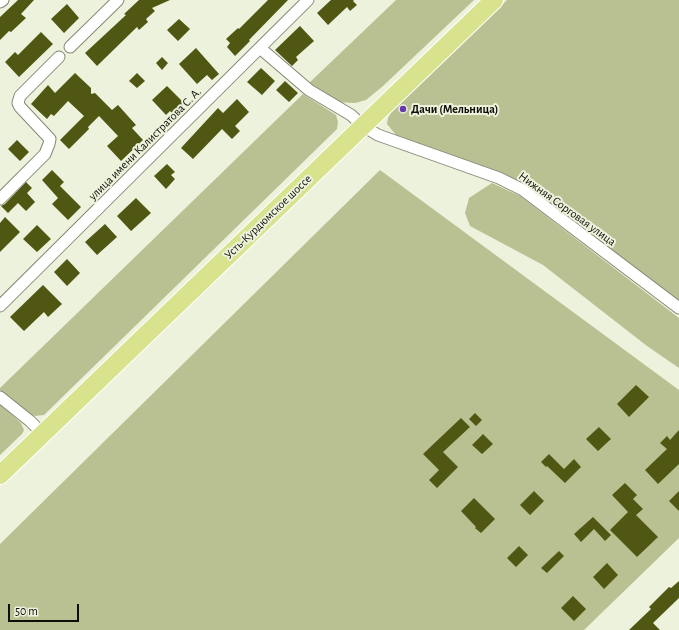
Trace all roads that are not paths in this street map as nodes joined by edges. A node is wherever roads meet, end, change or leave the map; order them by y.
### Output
1 (3, 0) edge
2 (118, 0) edge
3 (308, 0) edge
4 (494, 0) edge
5 (0, 2) edge
6 (70, 46) dead end
7 (260, 48) junction
8 (59, 57) dead end
9 (363, 126) junction
10 (0, 199) edge
11 (0, 306) edge
12 (679, 308) edge
13 (0, 397) edge
14 (43, 434) junction
15 (0, 475) edge

1 - 5 street
2 - 6 street
3 - 7 street, улица имени Калистратова С. А.
4 - 9 main road, Усть-Курдюмское шоссе
7 - 9 street, Нижняя Сорговая улица
7 - 11 street, улица имени Калистратова С. А.
8 - 10 street
9 - 12 street, Нижняя Сорговая улица
9 - 14 main road, Усть-Курдюмское шоссе
13 - 14 street
14 - 15 main road, Усть-Курдюмское шоссе

